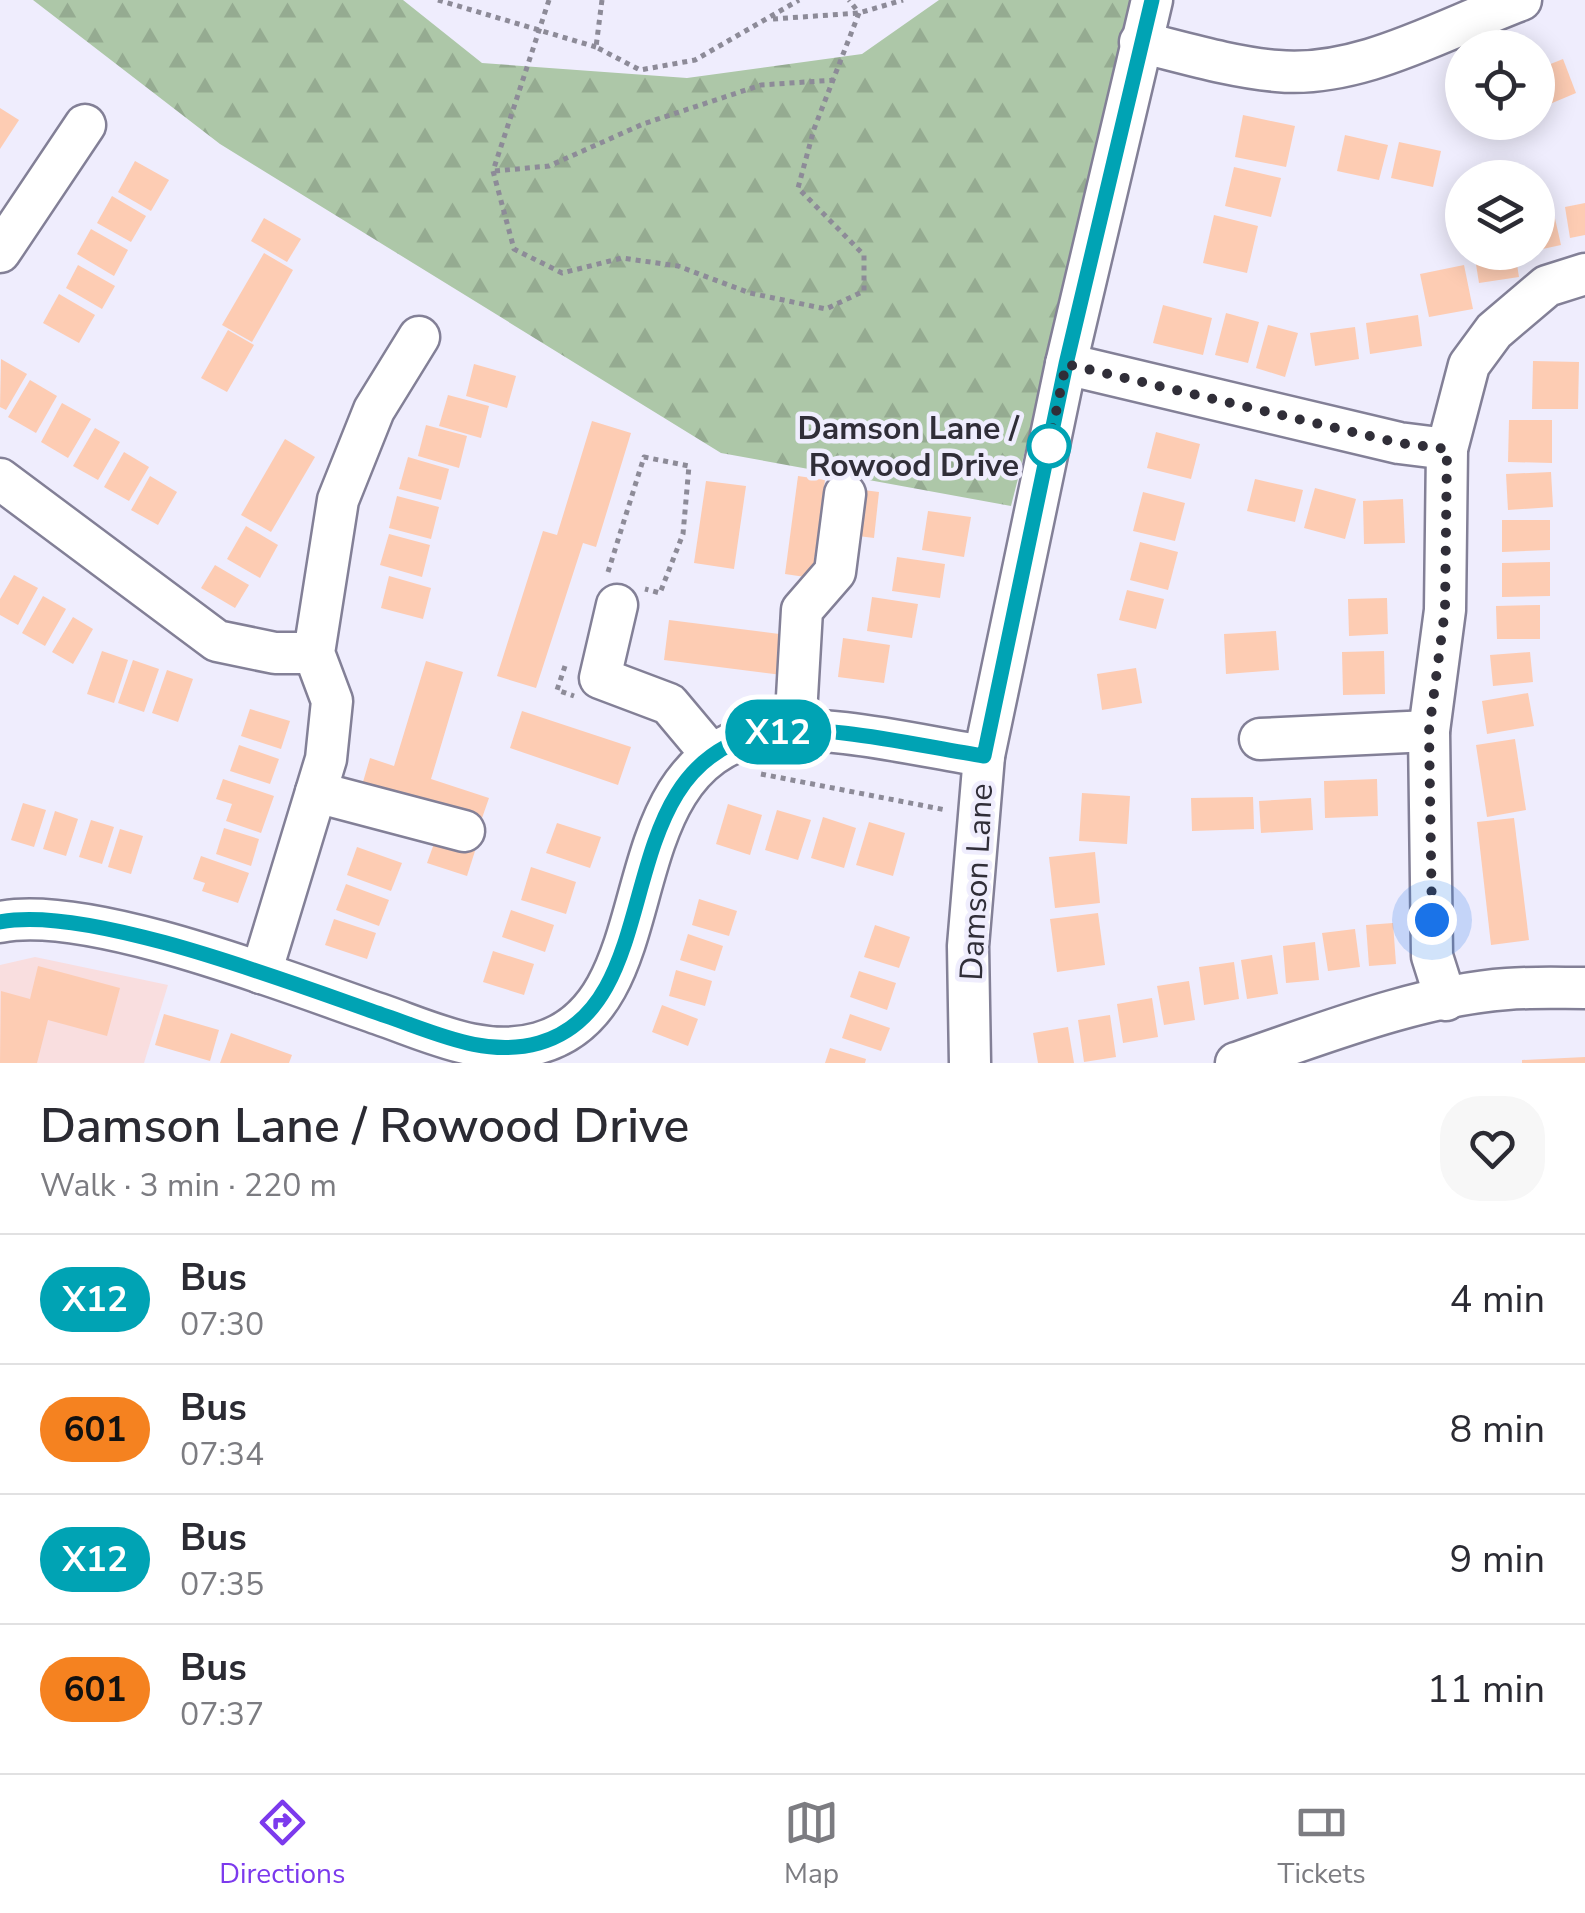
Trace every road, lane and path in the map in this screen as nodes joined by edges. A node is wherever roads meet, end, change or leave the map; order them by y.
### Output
1 (438, 0) edge
2 (549, 0) edge
3 (602, 0) edge
4 (800, 0) edge
5 (848, 0) edge
6 (904, 0) edge
7 (1152, 0) edge
8 (1520, 0) edge
9 (1466, 9) edge
10 (859, 12) junction
11 (772, 19) junction
12 (539, 28) junction
13 (1140, 42) junction
14 (596, 47) junction
15 (836, 80) junction
16 (85, 124) dead end
17 (493, 171) junction
18 (5, 236) edge
19 (1585, 274) edge
20 (419, 336) dead end
21 (1066, 364) junction
22 (1447, 449) junction
23 (0, 478) edge
24 (845, 494) dead end
25 (621, 595) junction
26 (314, 652) junction
27 (1429, 731) junction
28 (794, 732) junction
29 (1260, 739) dead end
30 (984, 756) junction
31 (729, 762) junction
32 (316, 792) junction
33 (978, 816) junction
34 (464, 832) dead end
35 (0, 922) edge
36 (261, 973) junction
37 (1585, 988) edge
38 (1446, 1000) junction
39 (545, 1053) edge
40 (970, 1063) edge
41 (1236, 1063) edge

1 - 12 path
2 - 12 path
3 - 14 path
4 - 11 path
5 - 10 path
6 - 10 path
7 - 13 street, Damson Lane
8 - 9 street
9 - 13 street
10 - 11 path
10 - 15 path
11 - 14 path
12 - 14 path
12 - 17 path
13 - 21 street, Damson Lane
15 - 17 path
15 - 17 path
16 - 18 street
19 - 22 street
20 - 26 street
21 - 22 street
21 - 30 street, Damson Lane
22 - 27 street
23 - 26 street
24 - 28 street
25 - 25 path
25 - 31 street
26 - 32 street
27 - 29 street
27 - 38 street
28 - 30 street
28 - 31 street
30 - 33 street, Damson Lane
31 - 33 path
31 - 39 street
32 - 34 street
32 - 36 street
33 - 40 street, Damson Lane
35 - 36 street
36 - 39 street
37 - 38 street
38 - 41 street

